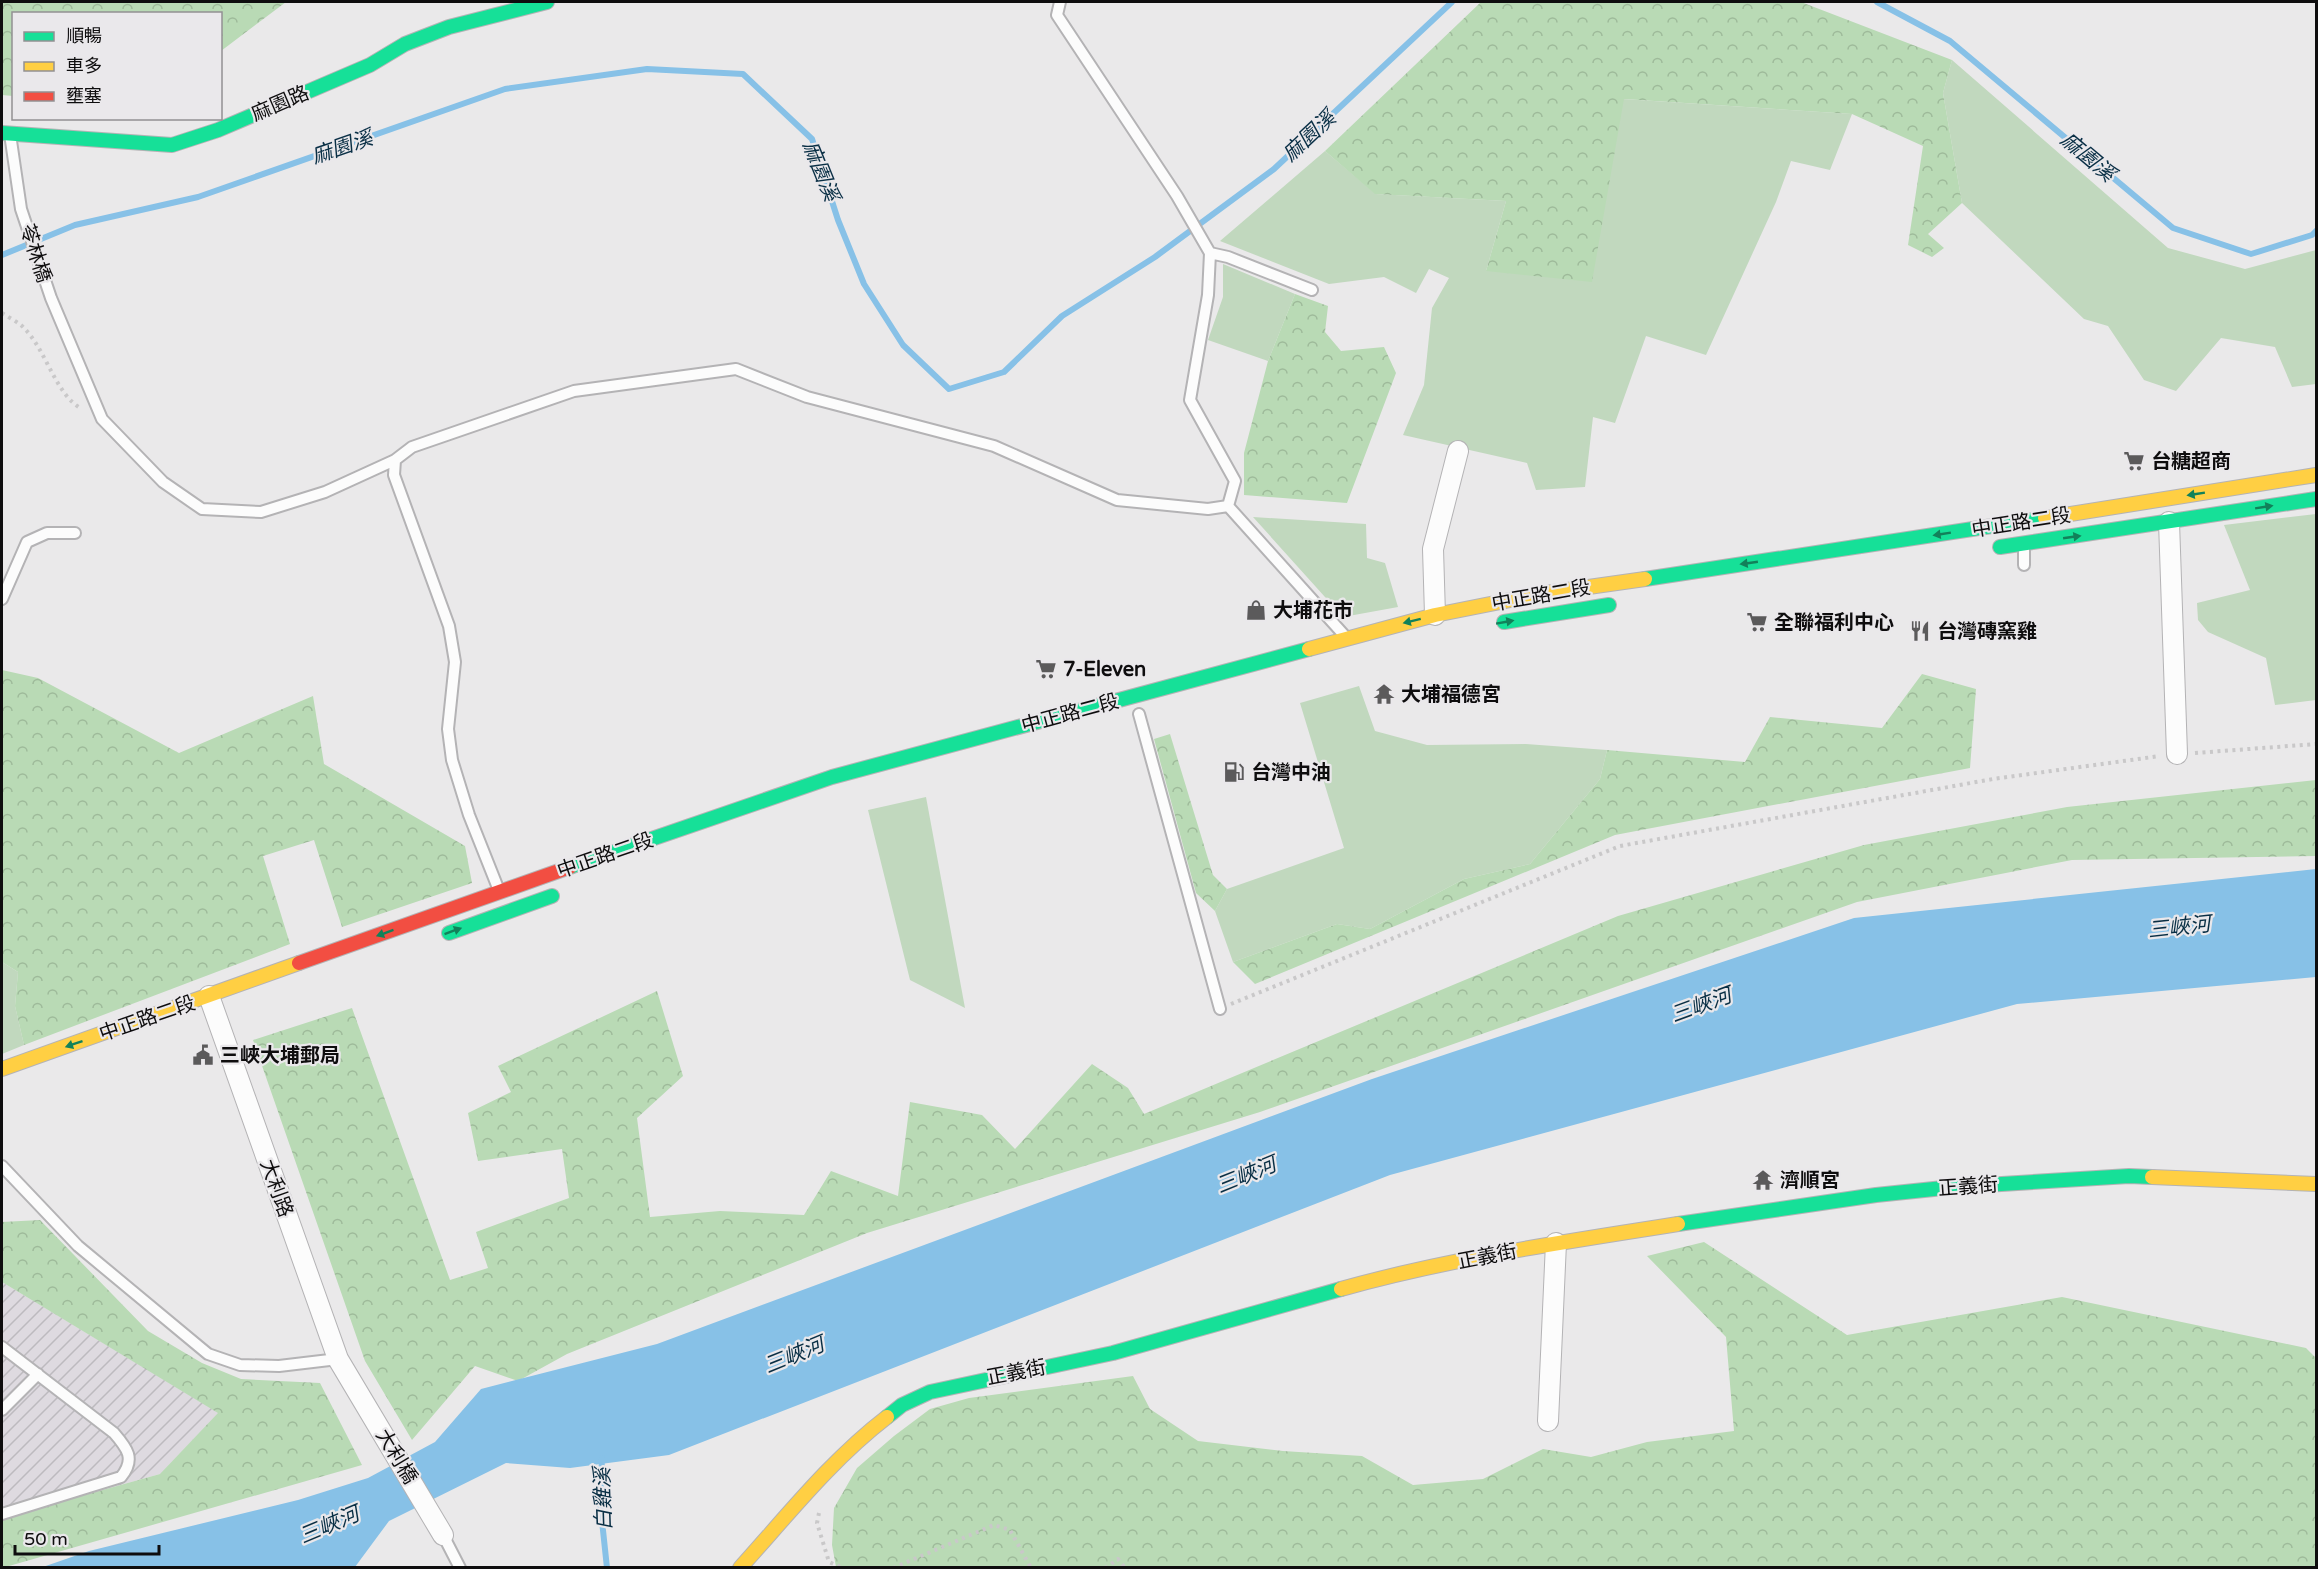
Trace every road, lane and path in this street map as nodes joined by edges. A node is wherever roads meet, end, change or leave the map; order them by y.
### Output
1 (547, 2) edge
2 (1060, 2) edge
3 (6, 133) edge
4 (1210, 253) junction
5 (1312, 290) dead end
6 (2, 313) edge
7 (102, 419) junction
8 (1458, 451) dead end
9 (395, 460) junction
10 (2316, 475) edge
11 (2316, 499) edge
12 (1228, 506) junction
13 (2169, 522) junction
14 (75, 533) dead end
15 (2024, 543) junction
16 (1989, 549) dead end
17 (2024, 565) dead end
18 (2, 599) edge
19 (1618, 604) dead end
20 (1435, 615) junction
21 (1490, 624) dead end
22 (1346, 638) junction
23 (1138, 714) dead end
24 (2316, 744) edge
25 (2177, 754) junction
26 (499, 891) junction
27 (562, 892) dead end
28 (439, 936) dead end
29 (209, 996) junction
30 (1220, 1009) joint
31 (2, 1069) edge
32 (2, 1166) edge
33 (2316, 1184) edge
34 (1556, 1243) junction
35 (2, 1347) edge
36 (338, 1359) junction
37 (38, 1374) junction
38 (350, 1377) joint
39 (2, 1410) edge
40 (1548, 1421) dead end
41 (824, 1474) junction
42 (2, 1514) edge
43 (443, 1535) joint
44 (460, 1568) edge
45 (740, 1568) edge
46 (843, 1568) edge
47 (893, 1568) edge
48 (1031, 1568) edge
49 (1105, 1568) edge
50 (1125, 1568) edge

1 - 3 main road, 麻園路
2 - 4 lane
3 - 7 lane, 苓林橋
4 - 5 lane
4 - 12 lane
6 - 7 path
7 - 9 lane
8 - 20 street
9 - 12 lane
9 - 26 lane
10 -> 20 main road, 中正路二段
13 -> 11 main road, 中正路二段
12 - 22 lane
15 -> 13 main road, 中正路二段
13 - 25 street
14 - 18 lane
15 - 16 main road, 中正路二段
15 - 17 lane
21 -> 19 main road, 中正路二段
20 -> 22 main road, 中正路二段
22 - 26 main road, 中正路二段
23 - 30 lane
24 - 25 path
25 - 30 path
26 -> 29 main road, 中正路二段
28 -> 27 main road, 中正路二段
29 -> 31 main road, 中正路二段
29 - 36 street, 大利路
32 - 36 lane
33 - 34 main road, 正義街
34 - 40 street
34 - 41 main road, 正義街
35 - 37 lane
36 - 38 street, 大利路
37 - 39 lane
37 - 42 lane
38 - 43 street, 大利橋
41 - 45 main road, 正義街
41 - 46 path
43 - 44 lane
47 - 48 path
49 - 50 path

